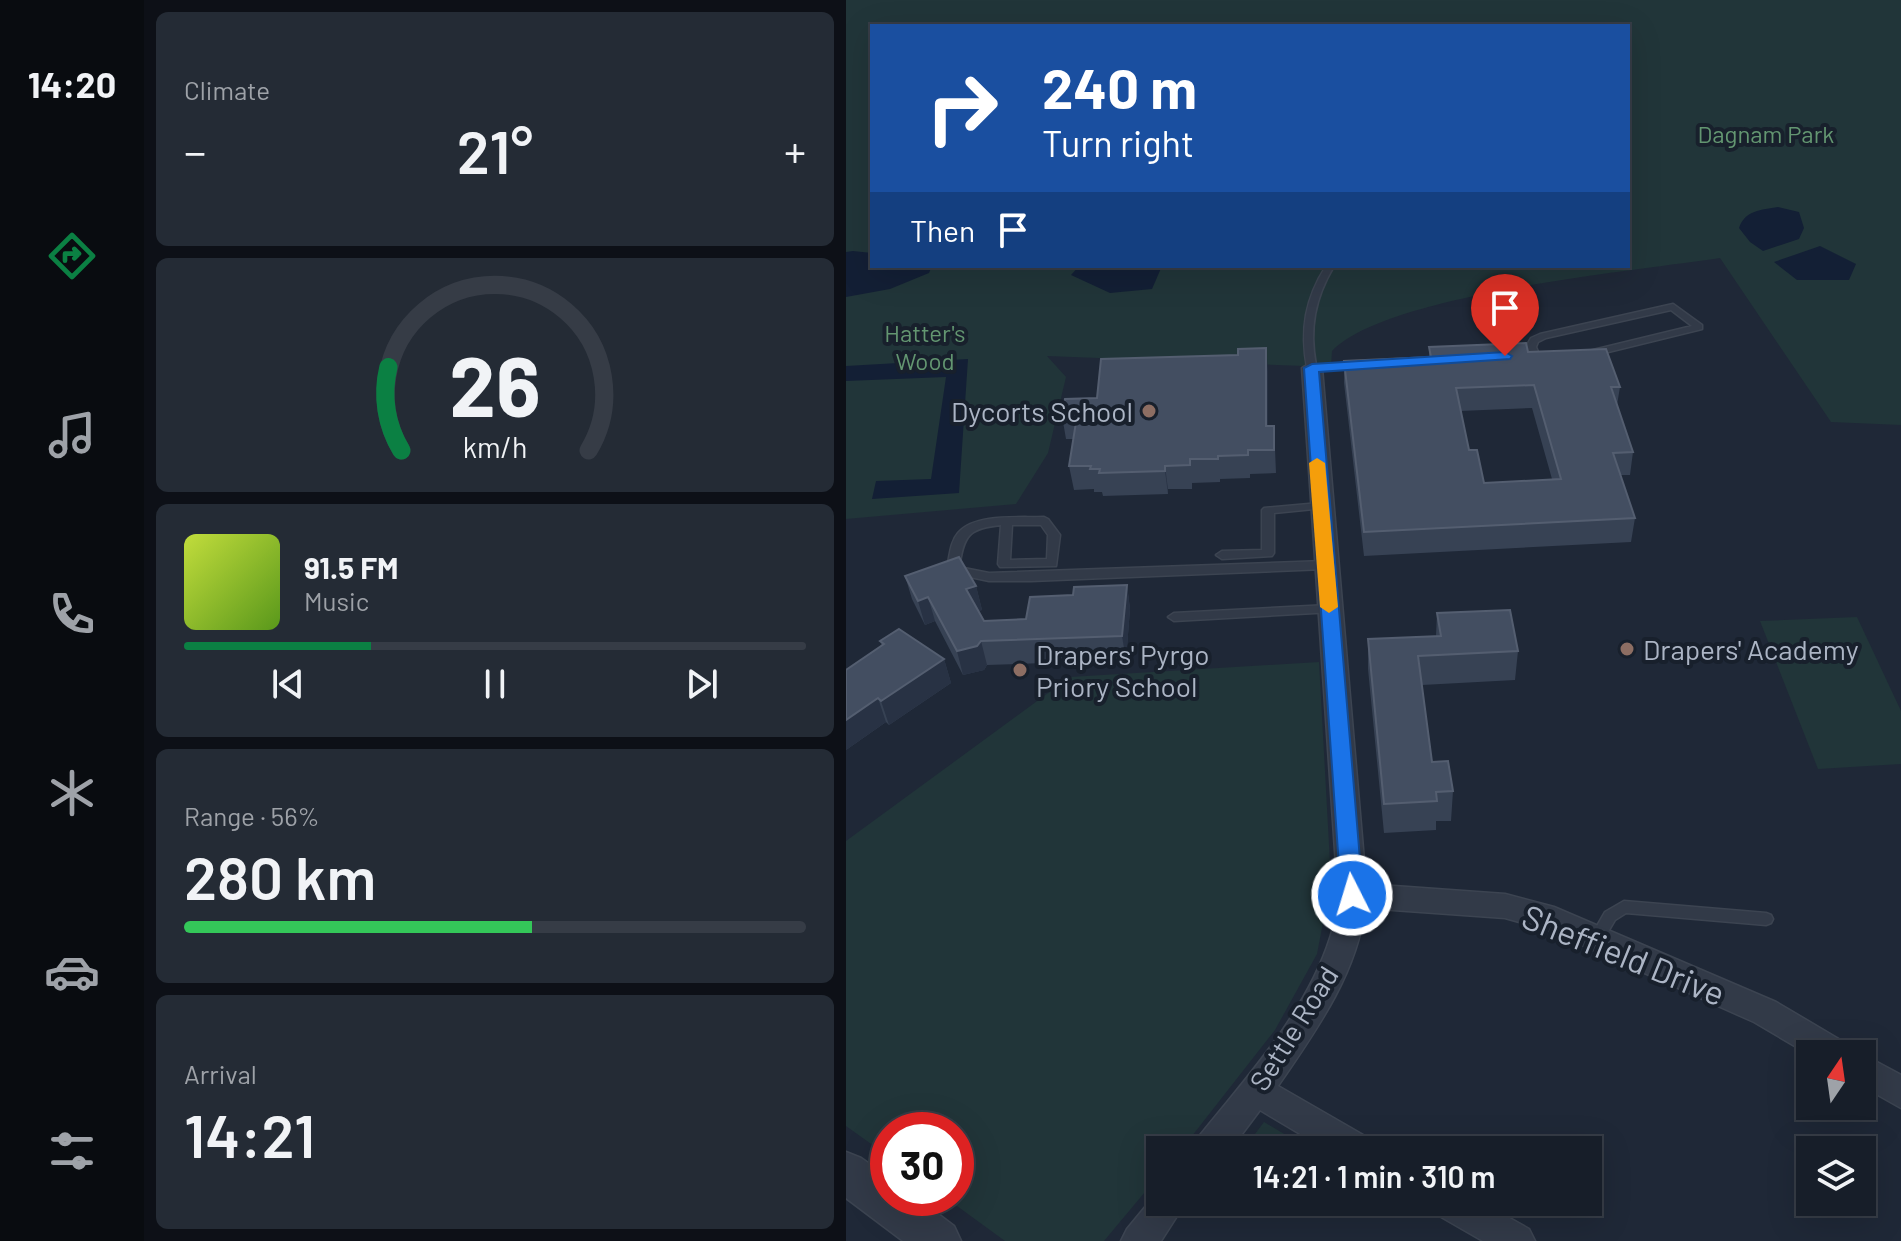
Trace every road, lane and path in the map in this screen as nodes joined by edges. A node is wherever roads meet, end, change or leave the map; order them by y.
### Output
1 (1329, 268) edge
2 (1502, 356) edge
3 (1580, 356) edge
4 (1378, 364) edge
5 (1312, 368) junction
6 (1320, 506) junction
7 (1007, 523) junction
8 (1222, 555) dead end
9 (1325, 565) junction
10 (1329, 609) junction
11 (1174, 617) dead end
12 (1352, 895) junction
13 (1766, 919) dead end
14 (1597, 938) junction
15 (1812, 1040) edge
16 (1876, 1078) edge
17 (1256, 1090) junction
18 (1901, 1093) edge
19 (1220, 1136) edge
20 (1334, 1136) edge
21 (846, 1172) edge
22 (1158, 1216) edge
23 (1473, 1216) edge
24 (939, 1241) edge
25 (1139, 1241) edge
26 (1517, 1241) edge

1 - 5 lane
2 - 3 lane
4 - 5 lane
5 - 6 street, Settle Road
6 - 8 lane
6 - 9 street, Settle Road
7 - 7 lane
7 - 9 lane
9 - 10 street, Settle Road
10 - 11 lane
10 - 12 street, Settle Road
12 - 14 street, Sheffield Drive
12 - 17 street, Settle Road
13 - 14 lane
14 - 15 street, Sheffield Drive
16 - 18 street
17 - 19 street, Settle Road
17 - 20 street
21 - 24 street
22 - 25 street
23 - 26 street

